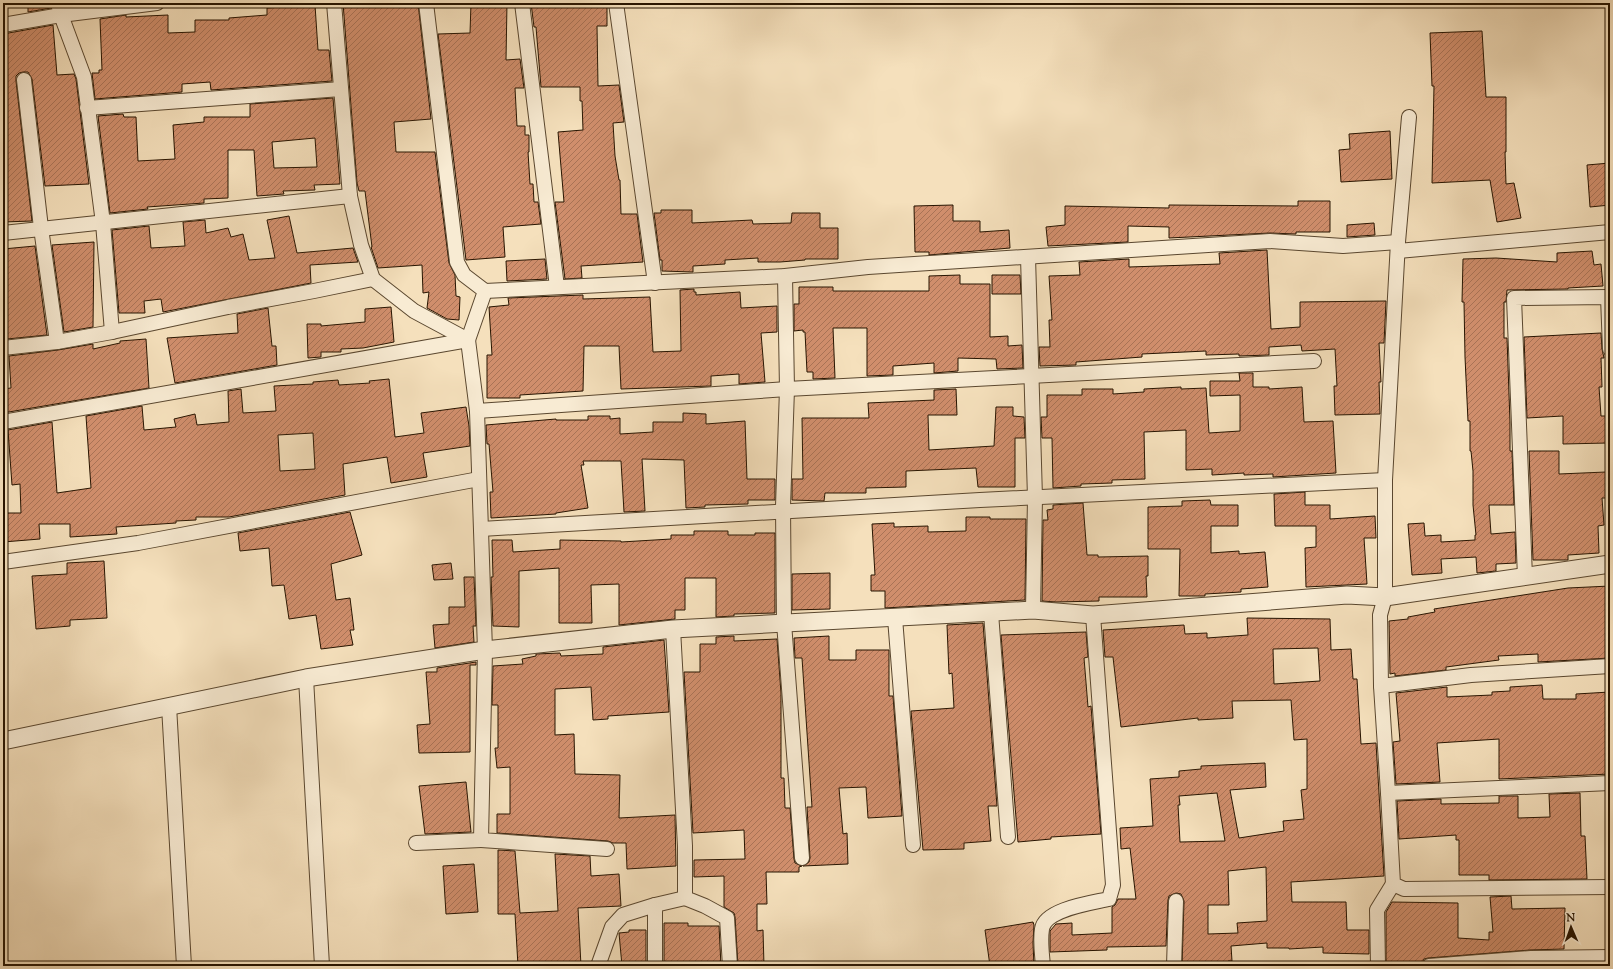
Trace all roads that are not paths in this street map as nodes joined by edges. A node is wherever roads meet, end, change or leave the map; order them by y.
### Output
1 (157, 3) edge
2 (334, 3) edge
3 (426, 3) edge
4 (522, 3) edge
5 (616, 3) edge
6 (59, 9) edge
7 (3, 25) edge
8 (24, 80) dead end
9 (341, 89) junction
10 (87, 108) junction
11 (1409, 118) dead end
12 (350, 196) junction
13 (102, 223) junction
14 (41, 228) junction
15 (1610, 232) edge
16 (3, 233) edge
17 (1398, 246) junction
18 (1028, 257) junction
19 (785, 276) junction
20 (374, 279) junction
21 (655, 283) junction
22 (557, 287) junction
23 (486, 291) junction
24 (112, 332) junction
25 (468, 340) junction
26 (57, 342) junction
27 (3, 348) edge
28 (1610, 349) edge
29 (1314, 361) dead end
30 (1030, 376) junction
31 (787, 389) junction
32 (477, 410) junction
33 (3, 422) edge
34 (479, 479) junction
35 (1385, 480) junction
36 (1035, 498) junction
37 (783, 512) junction
38 (481, 528) junction
39 (3, 562) edge
40 (1610, 564) edge
41 (1525, 577) junction
42 (1385, 597) junction
43 (1033, 610) junction
44 (991, 613) junction
45 (1094, 615) junction
46 (895, 618) junction
47 (784, 623) junction
48 (673, 629) junction
49 (485, 650) junction
50 (1610, 666) edge
51 (306, 678) junction
52 (1381, 686) junction
53 (169, 706) junction
54 (3, 741) edge
55 (1610, 783) edge
56 (1388, 793) junction
57 (1008, 838) dead end
58 (481, 840) junction
59 (416, 843) dead end
60 (913, 845) dead end
61 (607, 849) dead end
62 (802, 858) dead end
63 (1393, 884) junction
64 (1610, 887) edge
65 (685, 898) junction
66 (1176, 900) dead end
67 (655, 905) junction
68 (1610, 957) edge
69 (184, 966) edge
70 (322, 966) edge
71 (598, 966) edge
72 (655, 966) edge
73 (730, 966) edge
74 (1043, 966) edge
75 (1174, 966) edge
76 (1378, 966) edge
77 (1429, 966) edge

1 - 6 street
2 - 9 street
3 - 23 street
4 - 22 street
5 - 21 street
6 - 7 street
6 - 10 street
8 - 14 street
9 - 10 street
9 - 12 street
10 - 13 street
11 - 17 street
12 - 13 street
12 - 20 street
13 - 14 street
13 - 24 street
14 - 16 street
14 - 26 street
15 - 17 street
17 - 18 street
17 - 35 street
18 - 19 street
18 - 30 street
19 - 21 street
19 - 31 street
20 - 24 street
20 - 25 street
21 - 22 street
22 - 23 street
23 - 25 street
24 - 26 street
25 - 32 street
25 - 33 street
26 - 27 street
28 - 41 street
29 - 30 street
30 - 31 street
30 - 36 street
31 - 32 street
31 - 37 street
32 - 34 street
34 - 38 street
34 - 39 street
35 - 36 street
35 - 42 street
36 - 37 street
36 - 43 street
37 - 38 street
37 - 47 street
38 - 49 street
40 - 41 street
41 - 42 street
42 - 45 street
42 - 52 street
43 - 44 street
43 - 45 street
44 - 46 street
44 - 57 street
45 - 74 street
46 - 47 street
46 - 60 street
47 - 48 street
47 - 62 street
48 - 49 street
48 - 65 street
49 - 51 street
49 - 58 street
50 - 52 street
51 - 53 street
51 - 70 street
52 - 56 street
53 - 54 street
53 - 69 street
55 - 56 street
56 - 63 street
58 - 59 street
58 - 61 street
63 - 64 street
63 - 76 street
65 - 67 street
65 - 73 street
66 - 75 street
67 - 71 street
67 - 72 street
68 - 77 street

